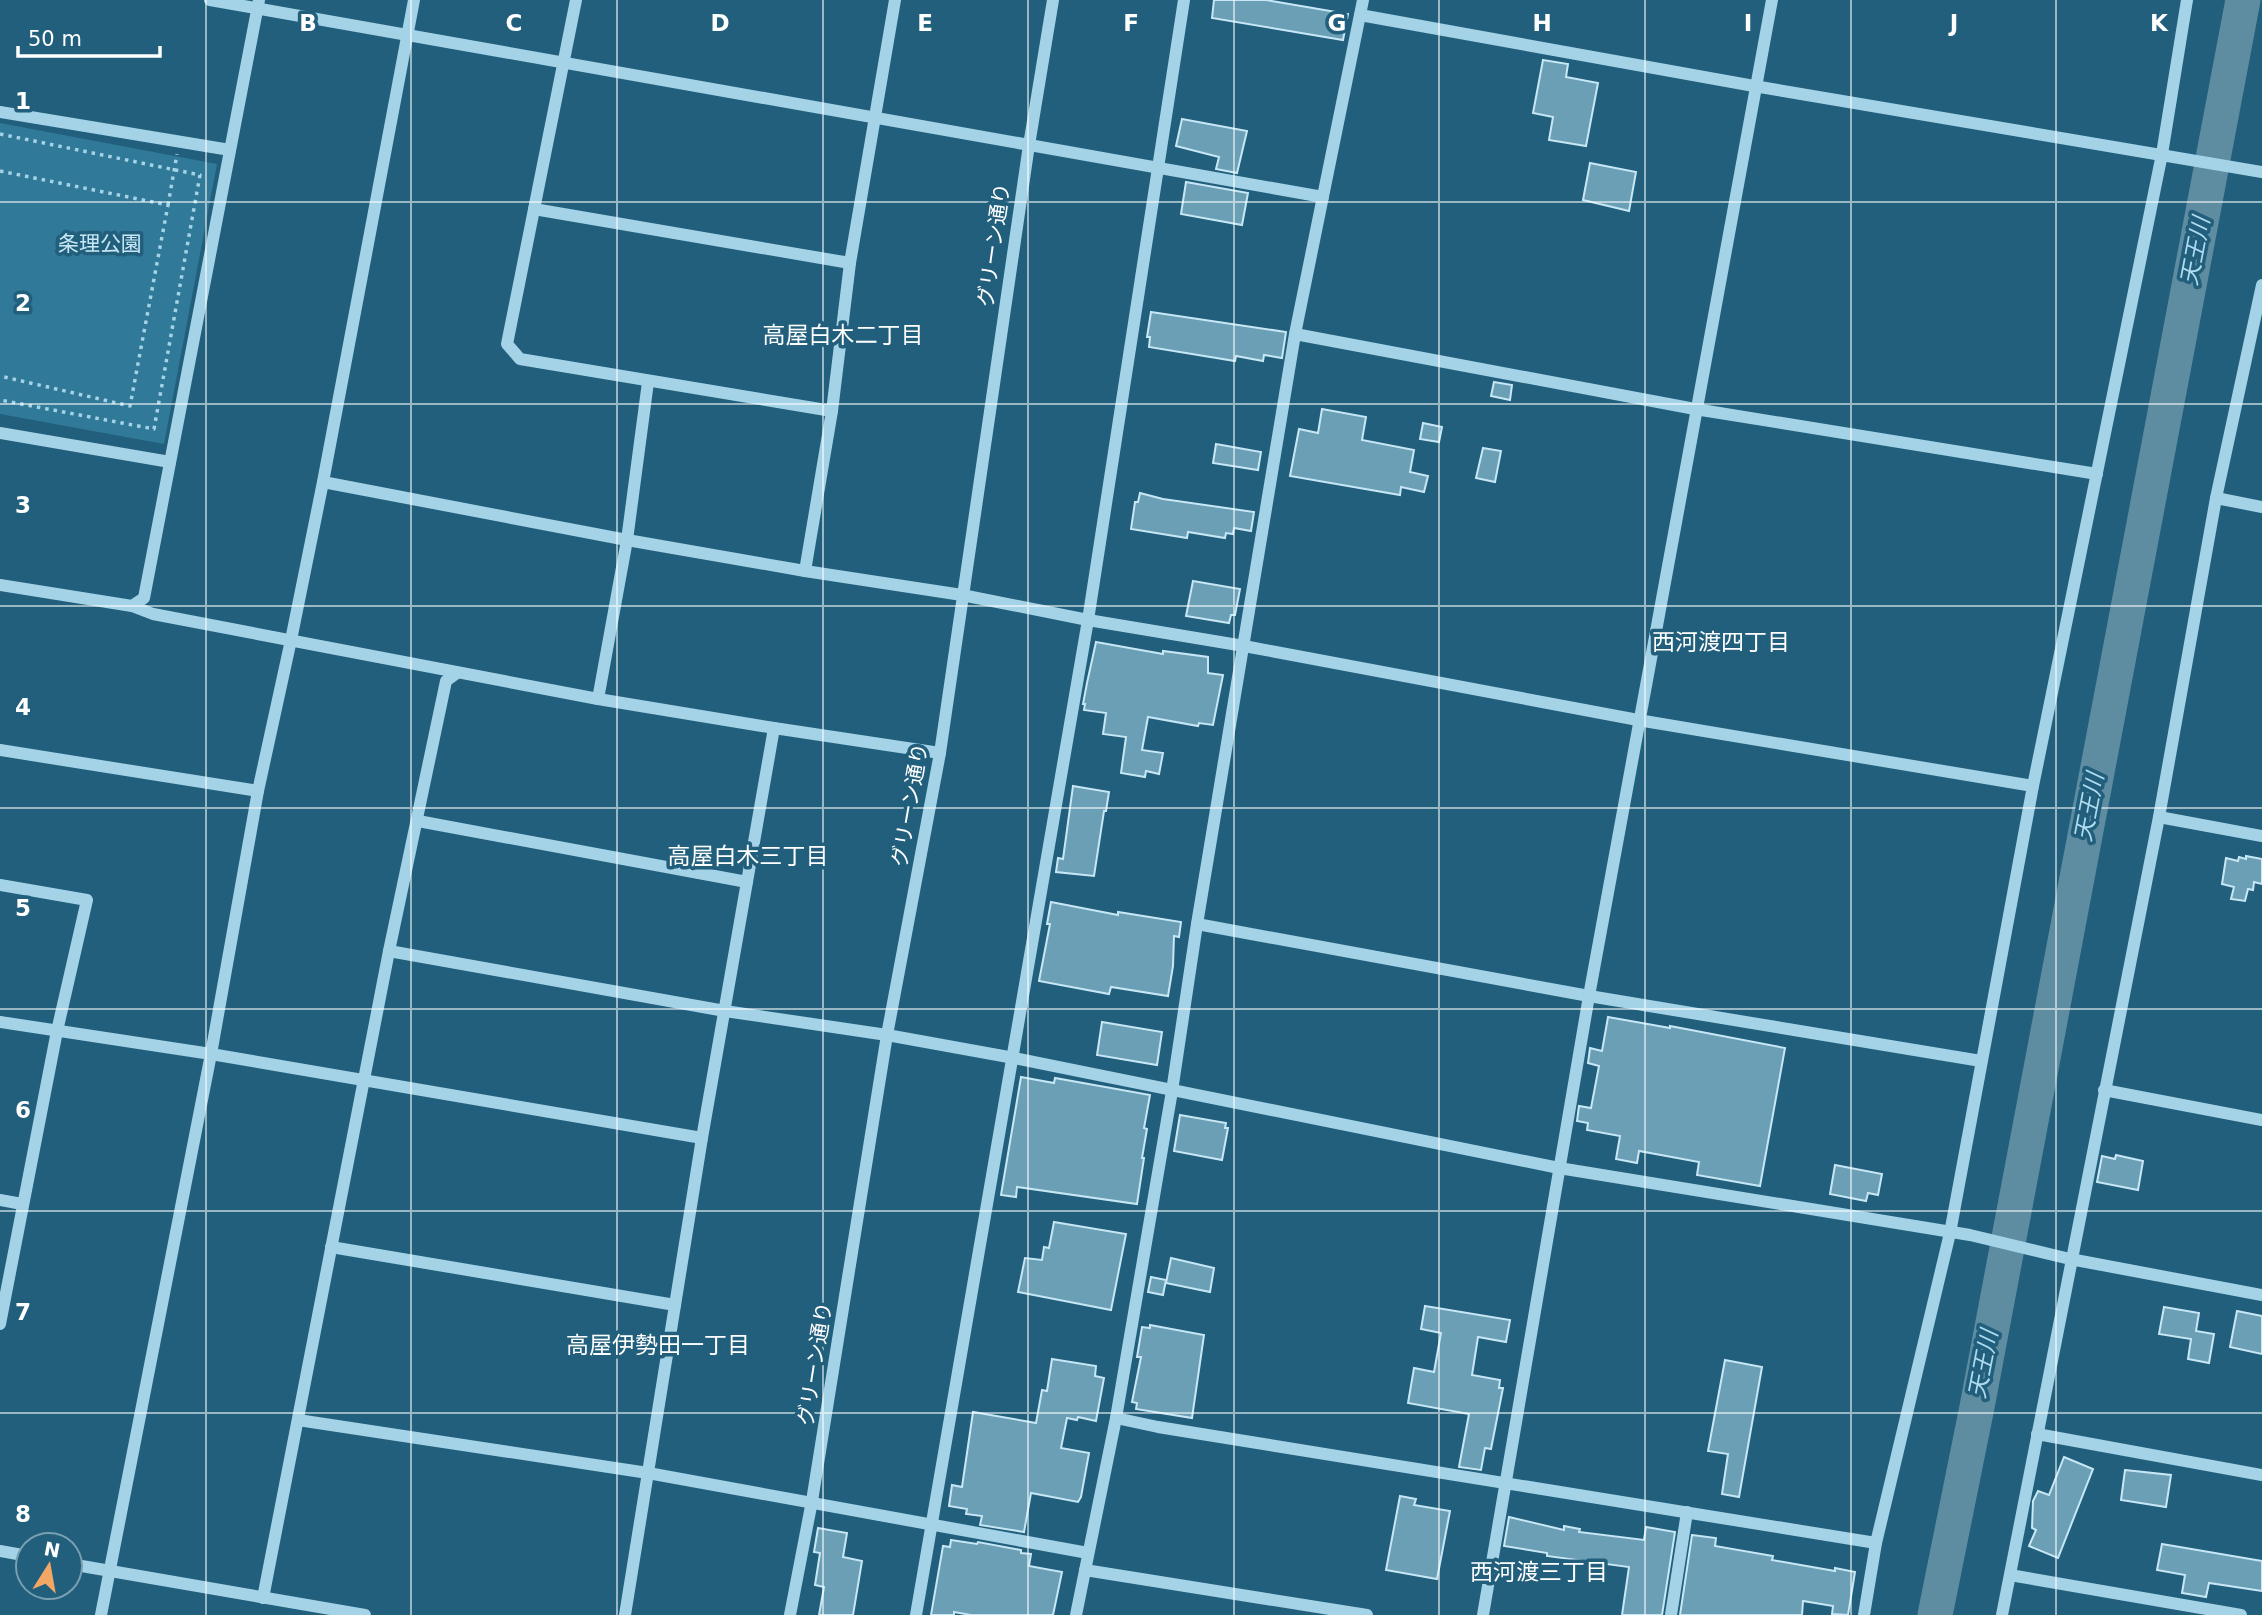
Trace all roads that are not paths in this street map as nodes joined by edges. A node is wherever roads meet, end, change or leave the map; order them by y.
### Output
1 (211, 0) edge
2 (414, 0) edge
3 (576, 0) edge
4 (895, 0) edge
5 (1054, 0) edge
6 (1184, 0) edge
7 (1363, 0) edge
8 (1772, 0) edge
9 (2188, 0) edge
10 (259, 4) edge
11 (1360, 15) junction
12 (407, 35) junction
13 (565, 61) junction
14 (1754, 86) junction
15 (0, 112) edge
16 (874, 118) junction
17 (1029, 145) junction
18 (230, 150) junction
19 (2162, 154) junction
20 (1157, 168) junction
21 (2262, 172) edge
22 (1323, 197) junction
23 (534, 209) junction
24 (850, 263) junction
25 (2262, 285) edge
26 (1296, 334) junction
27 (648, 382) junction
28 (1695, 409) junction
29 (832, 411) junction
30 (0, 433) edge
31 (170, 463) junction
32 (2097, 474) junction
33 (323, 482) junction
34 (2216, 498) junction
35 (2262, 506) edge
36 (627, 540) junction
37 (806, 571) junction
38 (0, 585) edge
39 (962, 595) junction
40 (132, 606) junction
41 (1088, 620) junction
42 (292, 640) junction
43 (1244, 646) junction
44 (457, 673) junction
45 (598, 699) junction
46 (1638, 720) junction
47 (774, 728) junction
48 (0, 750) edge
49 (940, 752) junction
50 (2033, 786) junction
51 (258, 791) junction
52 (2159, 817) junction
53 (418, 821) junction
54 (2262, 836) edge
55 (747, 882) junction
56 (0, 885) edge
57 (1197, 924) junction
58 (389, 951) junction
59 (1589, 996) junction
60 (725, 1011) junction
61 (0, 1022) edge
62 (57, 1031) junction
63 (887, 1035) junction
64 (211, 1054) junction
65 (1014, 1058) junction
66 (1981, 1061) junction
67 (364, 1081) junction
68 (2104, 1090) junction
69 (1172, 1091) junction
70 (2262, 1119) edge
71 (702, 1138) junction
72 (1559, 1168) junction
73 (0, 1200) edge
74 (22, 1204) junction
75 (1950, 1233) junction
76 (331, 1247) junction
77 (2070, 1259) junction
78 (2262, 1295) edge
79 (675, 1305) junction
80 (0, 1324) edge
81 (1116, 1418) junction
82 (298, 1420) junction
83 (2037, 1434) junction
84 (648, 1473) junction
85 (2262, 1475) edge
86 (1507, 1483) junction
87 (812, 1501) junction
88 (1687, 1512) junction
89 (933, 1524) junction
90 (1876, 1543) junction
91 (1088, 1553) junction
92 (84, 1566) edge
93 (1085, 1570) junction
94 (110, 1571) junction
95 (2010, 1575) junction
96 (263, 1598) junction
97 (101, 1615) edge
98 (365, 1615) edge
99 (625, 1615) edge
100 (790, 1615) edge
101 (916, 1615) edge
102 (1076, 1615) edge
103 (1367, 1615) edge
104 (1483, 1615) edge
105 (1671, 1615) edge
106 (1864, 1615) edge
107 (2002, 1615) edge
108 (2241, 1615) edge

1 - 10 street
2 - 12 street
3 - 13 street
4 - 16 street
5 - 17 street, グリーン通り
6 - 20 street
7 - 11 street
8 - 14 street
9 - 19 street
10 - 12 street
10 - 18 street
11 - 14 street
11 - 22 street
12 - 13 street
12 - 33 street
13 - 16 street
13 - 23 street
14 - 19 street
14 - 28 street
15 - 18 street
16 - 17 street
16 - 24 street
17 - 20 street
17 - 39 street, グリーン通り
18 - 31 street
19 - 21 street
19 - 32 street
20 - 22 street
20 - 41 street
22 - 26 street
23 - 24 street
23 - 27 street
24 - 29 street
25 - 34 street
26 - 28 street
26 - 43 street
27 - 29 street
27 - 36 street
28 - 32 street
28 - 46 street
29 - 37 street
30 - 31 street
31 - 40 street
32 - 50 street
33 - 36 street
33 - 42 street
34 - 35 street
34 - 52 street
36 - 37 street
36 - 45 street
37 - 39 street
38 - 40 street
39 - 41 street
39 - 49 street, グリーン通り
40 - 42 street
41 - 43 street
41 - 65 street
42 - 44 street
42 - 51 street
43 - 46 street
43 - 57 street
44 - 45 street
44 - 53 street
45 - 47 street
46 - 50 street
46 - 59 street
47 - 49 street
47 - 55 street
48 - 51 street
49 - 63 street, グリーン通り
50 - 66 street
51 - 64 street
52 - 54 street
52 - 68 street
53 - 55 street
53 - 58 street
55 - 60 street
56 - 62 street
57 - 59 street
57 - 69 street
58 - 60 street
58 - 67 street
59 - 66 street
59 - 72 street
60 - 63 street
60 - 71 street
61 - 62 street
62 - 64 street
62 - 74 street
63 - 65 street
63 - 87 street, グリーン通り
64 - 67 street
64 - 94 street
65 - 69 street
65 - 89 street
66 - 75 street
67 - 71 street
67 - 76 street
68 - 70 street
68 - 77 street
69 - 72 street
69 - 81 street
71 - 79 street
72 - 75 street
72 - 86 street
73 - 74 street
74 - 80 street
75 - 77 street
75 - 90 street
76 - 79 street
76 - 82 street
77 - 78 street
77 - 83 street
79 - 84 street
81 - 86 street
81 - 91 street
82 - 84 street
82 - 96 street
83 - 85 street
83 - 95 street
84 - 87 street
84 - 99 street
86 - 88 street
86 - 104 street
87 - 89 street
87 - 100 street, グリーン通り
88 - 90 street
88 - 105 street
89 - 91 street
89 - 101 street
90 - 106 street
91 - 93 street
92 - 94 street
93 - 102 street
93 - 103 street
94 - 96 street
94 - 97 street
95 - 107 street
95 - 108 street
96 - 98 street

